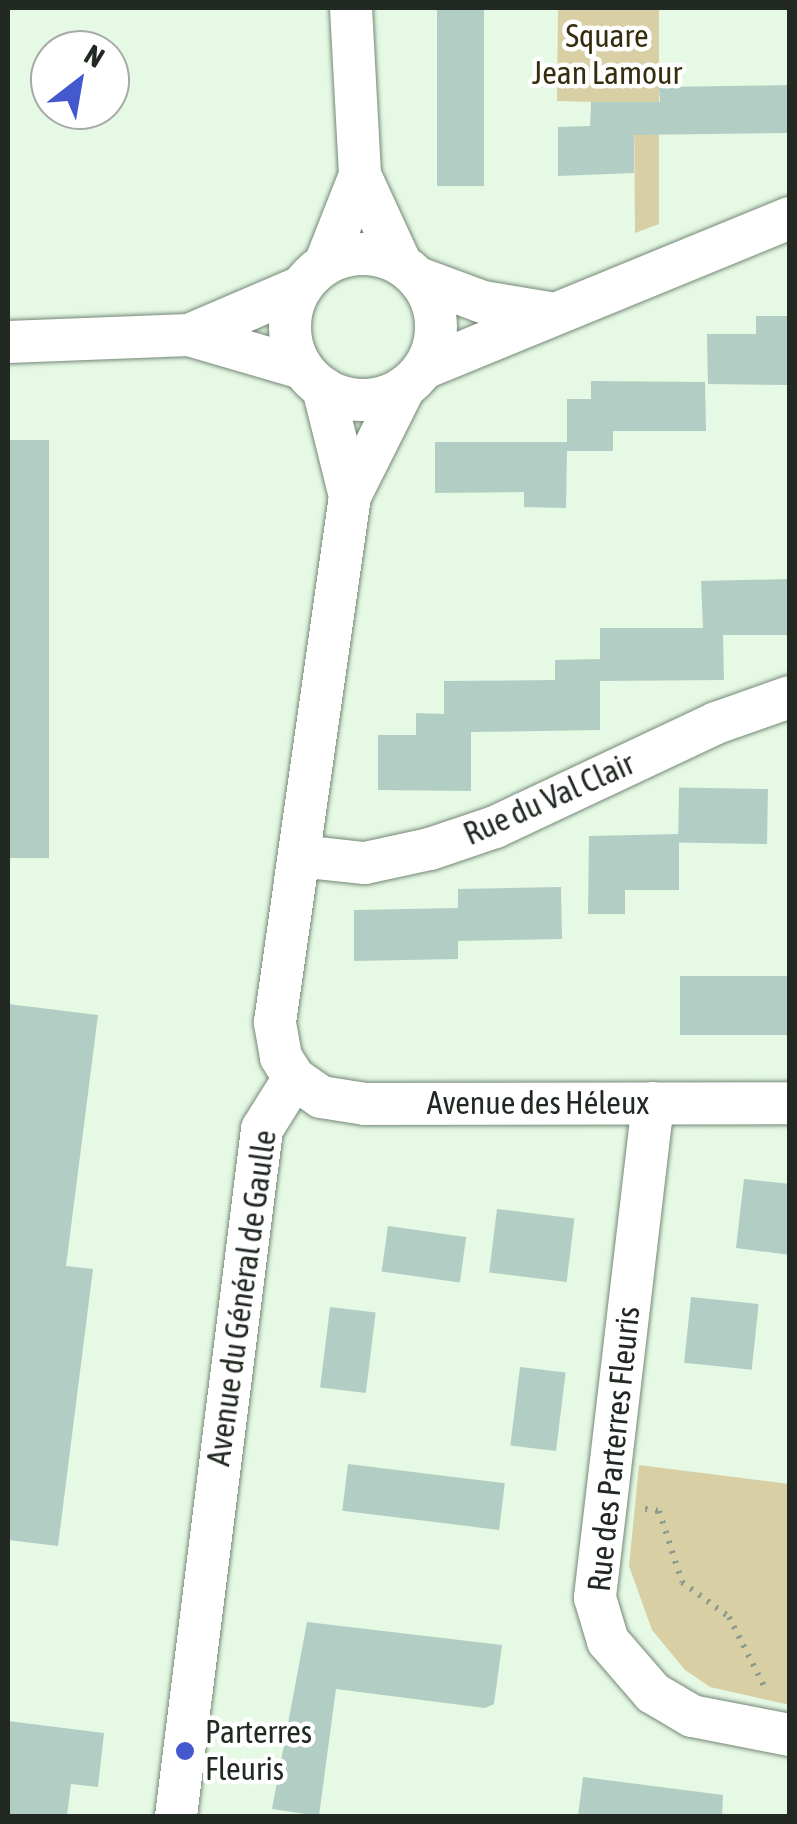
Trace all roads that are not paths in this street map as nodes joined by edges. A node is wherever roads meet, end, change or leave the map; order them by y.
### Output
1 (351, 8) edge
2 (360, 174) junction
3 (790, 218) edge
4 (409, 271) junction
5 (313, 275) junction
6 (549, 313) junction
7 (190, 334) junction
8 (8, 342) edge
9 (312, 378) junction
10 (414, 378) junction
11 (350, 496) junction
12 (790, 697) edge
13 (300, 856) junction
14 (294, 1078) junction
15 (653, 1103) junction
16 (790, 1103) edge
17 (781, 1734) edge
18 (176, 1816) edge

1 - 2 street
2 - 4 street
2 - 5 street
3 - 6 street
4 - 5 street
4 - 6 street
4 - 10 street
5 - 7 street
5 - 9 street
6 - 10 street
7 - 8 street
7 - 9 street
9 - 10 street
9 - 11 street
10 - 11 street
11 - 13 street
12 - 13 street, Rue du Val Clair
13 - 14 street
14 - 15 street, Avenue des Héleux
14 - 18 street, Avenue du Général de Gaulle
15 - 16 street, Avenue des Héleux
15 - 17 street, Rue des Parterres Fleuris

